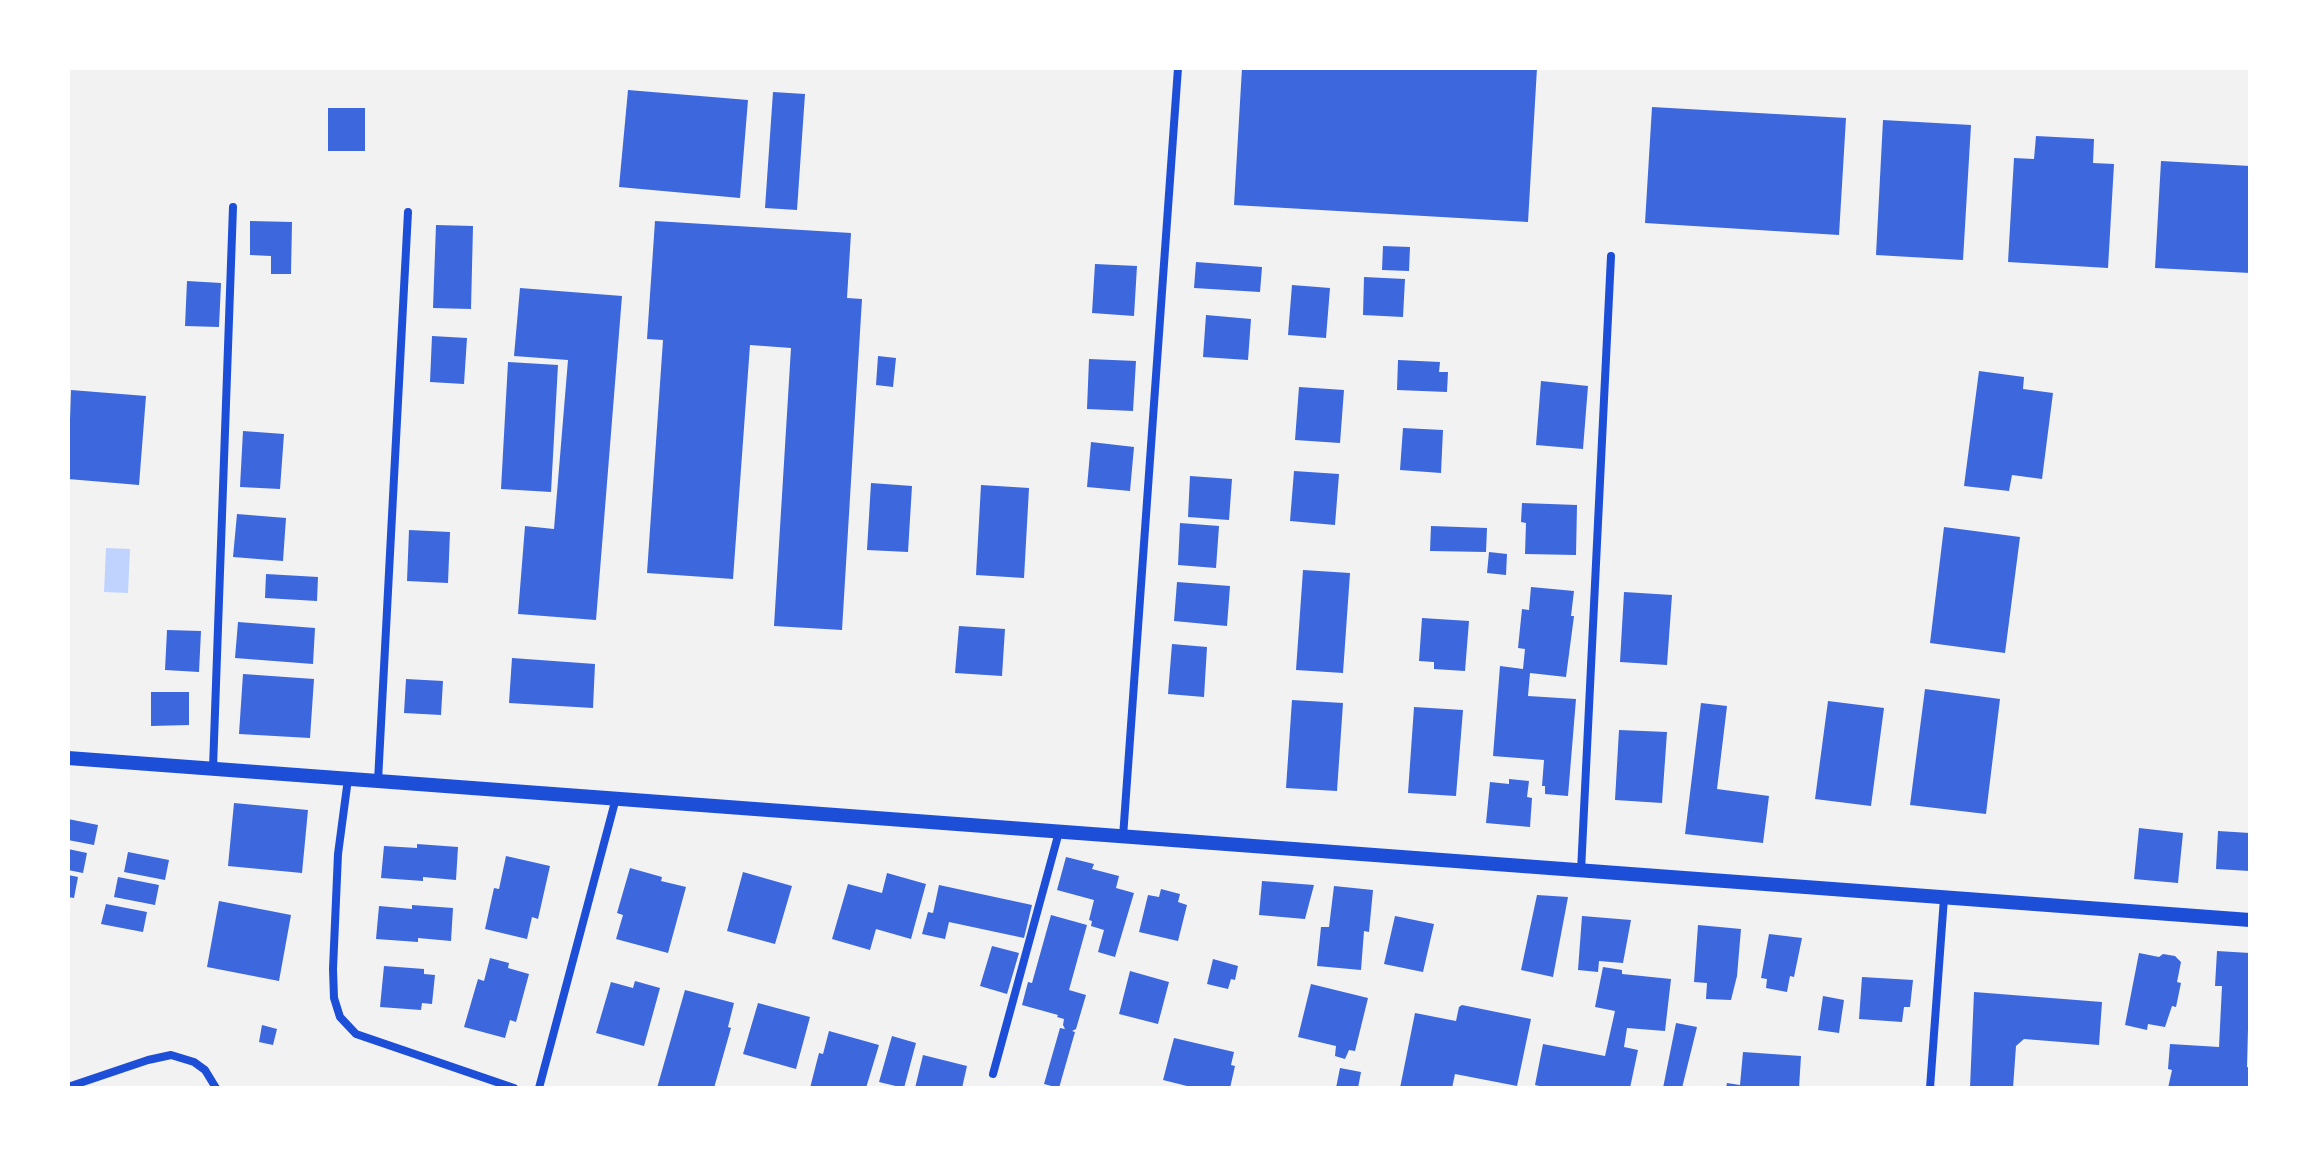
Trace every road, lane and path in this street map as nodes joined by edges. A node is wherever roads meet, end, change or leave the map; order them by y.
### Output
1 (1178, 68) edge
2 (233, 207) dead end
3 (408, 212) dead end
4 (1611, 256) dead end
5 (68, 758) edge
6 (213, 768) junction
7 (348, 779) junction
8 (378, 781) junction
9 (616, 798) junction
10 (1059, 832) junction
11 (1123, 837) junction
12 (1581, 871) junction
13 (1944, 898) junction
14 (2250, 920) edge
15 (993, 1074) dead end
16 (68, 1087) edge
17 (216, 1088) edge
18 (514, 1088) edge
19 (539, 1088) edge
20 (1930, 1088) edge

1 - 11 street
2 - 6 street
3 - 8 street
4 - 12 street
5 - 6 street
6 - 7 street
7 - 8 street
7 - 18 street
8 - 9 street
9 - 10 street
9 - 19 street
10 - 11 street
10 - 15 street
11 - 12 street
12 - 13 street
13 - 14 street
13 - 20 street
16 - 17 street

